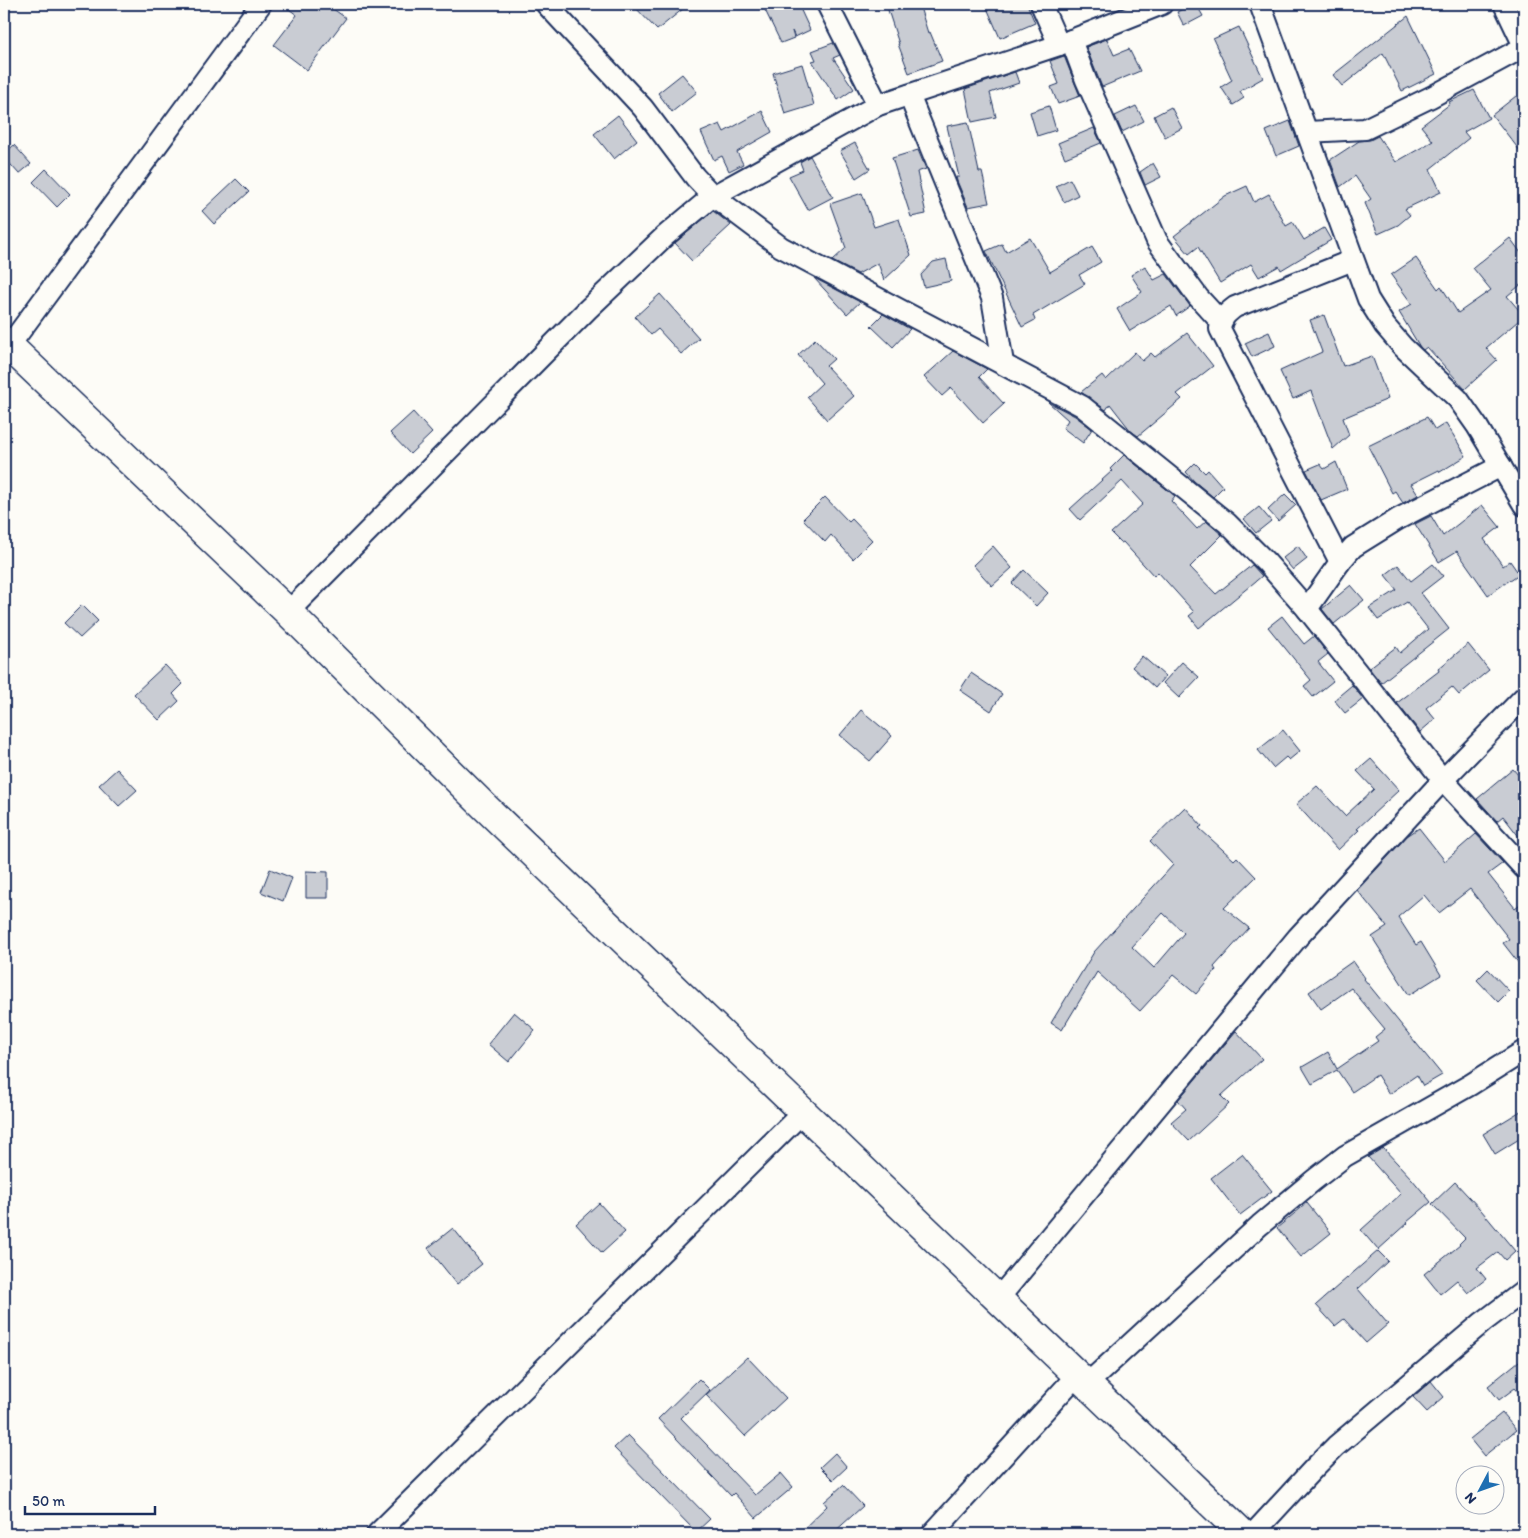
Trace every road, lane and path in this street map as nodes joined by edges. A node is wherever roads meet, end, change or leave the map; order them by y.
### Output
1 (261, 4) edge
2 (546, 4) edge
3 (827, 4) edge
4 (1041, 4) edge
5 (1162, 4) edge
6 (1260, 4) edge
7 (1505, 4) edge
8 (1065, 43) junction
9 (1524, 47) edge
10 (909, 95) junction
11 (878, 105) junction
12 (1307, 132) junction
13 (713, 196) junction
14 (1353, 260) junction
15 (1221, 322) junction
16 (5, 347) edge
17 (1003, 363) junction
18 (1501, 466) junction
19 (1524, 505) edge
20 (1340, 562) junction
21 (1308, 609) junction
22 (288, 612) junction
23 (1524, 697) edge
24 (1443, 780) junction
25 (1524, 868) edge
26 (1524, 1051) edge
27 (803, 1112) junction
28 (1524, 1291) edge
29 (998, 1299) junction
30 (1082, 1380) junction
31 (377, 1534) edge
32 (932, 1534) edge
33 (1243, 1534) edge
34 (1253, 1534) edge

1 - 16 street
2 - 13 street
3 - 11 street
4 - 8 street
5 - 8 street
6 - 12 street
7 - 9 street
8 - 10 street
8 - 15 street
9 - 12 street
10 - 11 street
10 - 17 street
11 - 13 street
12 - 14 street
13 - 17 street
13 - 22 street
14 - 15 street
14 - 18 street
15 - 20 street
16 - 22 main road
17 - 21 street
18 - 19 street
18 - 20 street
20 - 21 street
21 - 24 street
22 - 27 main road
23 - 24 street
24 - 25 street
24 - 29 street
26 - 30 street
27 - 29 main road
27 - 31 street
28 - 34 street
29 - 30 main road
30 - 32 street
30 - 33 main road

